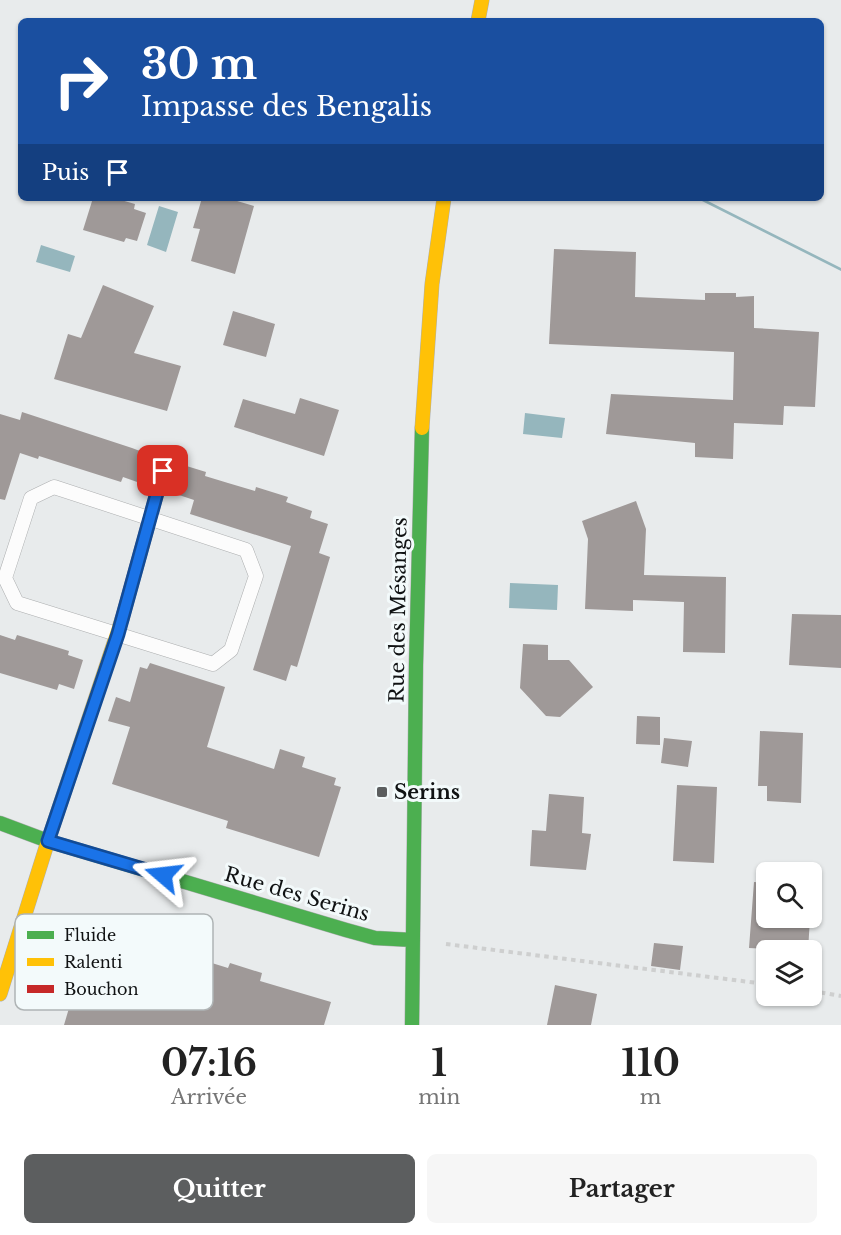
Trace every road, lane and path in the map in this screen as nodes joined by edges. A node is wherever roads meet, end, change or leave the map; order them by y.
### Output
1 (482, 0) edge
2 (479, 18) edge
3 (443, 201) edge
4 (163, 471) dead end
5 (150, 518) junction
6 (118, 634) junction
7 (0, 823) edge
8 (48, 841) junction
9 (25, 914) edge
10 (413, 940) junction
11 (15, 946) edge
12 (756, 983) edge
13 (822, 993) edge
14 (0, 994) edge
15 (841, 996) edge
16 (412, 1025) edge

1 - 2 street
3 - 10 street, Rue des Mésanges
4 - 5 street
5 - 6 street
5 - 6 lane
5 - 6 lane
6 - 8 street
7 - 8 street, Rue des Serins
8 - 9 street
8 - 10 street, Rue des Serins
10 - 12 path
10 - 16 street, Rue des Mésanges
11 - 14 street
13 - 15 path

